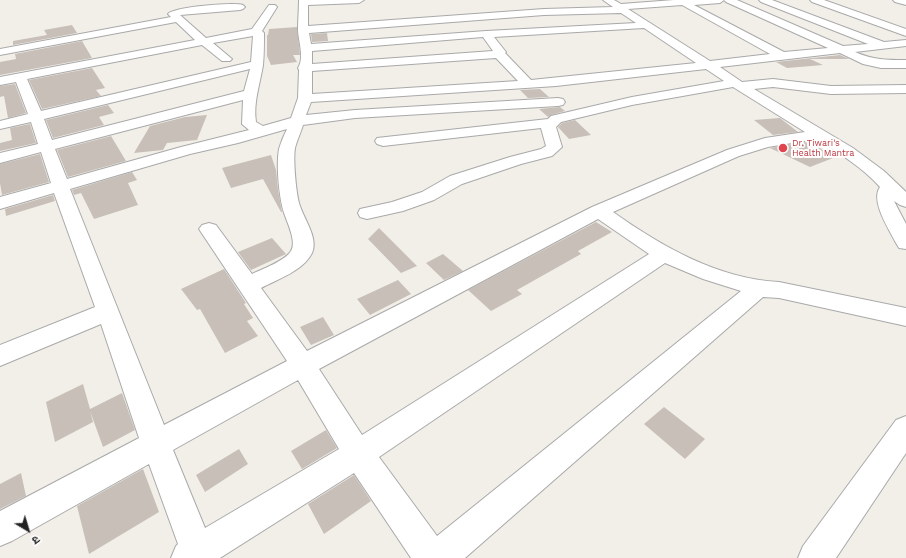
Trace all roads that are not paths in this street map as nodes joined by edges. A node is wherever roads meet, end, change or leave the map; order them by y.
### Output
1 (359, 0) edge
2 (719, 0) edge
3 (729, 0) edge
4 (764, 0) edge
5 (815, 0) edge
6 (898, 0) edge
7 (682, 1) edge
8 (304, 2) edge
9 (647, 2) edge
10 (906, 2) edge
11 (616, 6) edge
12 (240, 7) dead end
13 (272, 7) dead end
14 (465, 8) dead end
15 (756, 13) junction
16 (710, 17) junction
17 (473, 18) junction
18 (178, 19) junction
19 (115, 20) dead end
20 (646, 25) junction
21 (123, 29) junction
22 (303, 30) junction
23 (256, 32) junction
24 (906, 33) edge
25 (486, 34) junction
26 (203, 41) junction
27 (906, 43) edge
28 (883, 45) junction
29 (24, 47) junction
30 (306, 48) junction
31 (842, 51) junction
32 (0, 52) edge
33 (499, 54) junction
34 (782, 56) junction
35 (226, 59) dead end
36 (258, 64) junction
37 (876, 64) junction
38 (906, 64) edge
39 (710, 66) junction
40 (852, 67) dead end
41 (304, 68) junction
42 (38, 73) junction
43 (20, 77) junction
44 (0, 81) edge
45 (528, 84) junction
46 (738, 84) junction
47 (906, 89) edge
48 (250, 94) junction
49 (305, 98) junction
50 (558, 102) dead end
51 (36, 116) junction
52 (296, 120) junction
53 (549, 123) junction
54 (0, 125) edge
55 (260, 131) junction
56 (819, 134) junction
57 (383, 141) dead end
58 (47, 146) junction
59 (0, 158) edge
60 (60, 185) junction
61 (890, 188) junction
62 (906, 201) edge
63 (0, 203) edge
64 (599, 211) junction
65 (367, 213) dead end
66 (210, 229) dead end
67 (906, 243) edge
68 (664, 254) junction
69 (248, 285) junction
70 (761, 289) junction
71 (108, 311) junction
72 (906, 317) edge
73 (0, 356) edge
74 (303, 365) junction
75 (906, 429) edge
76 (156, 444) junction
77 (358, 454) junction
78 (0, 529) edge
79 (195, 556) edge
80 (432, 558) edge
81 (438, 558) edge
82 (815, 558) edge

1 - 8 street
2 - 7 street
3 - 15 street
4 - 28 street
5 - 24 street
6 - 10 street
7 - 9 street
7 - 16 street
8 - 22 street
9 - 11 street
11 - 17 street
11 - 20 street
12 - 18 street
13 - 23 street
14 - 17 street
15 - 16 street
15 - 31 street
16 - 34 street
17 - 22 street
18 - 21 street
18 - 26 street
19 - 21 street
20 - 25 street
20 - 39 street
21 - 29 street
22 - 30 street
23 - 26 street
23 - 36 street
25 - 30 street
25 - 33 street
26 - 35 street
26 - 42 street
27 - 28 street
28 - 31 street
29 - 32 street
29 - 42 street
30 - 41 street
31 - 34 street
31 - 37 street
33 - 41 street
33 - 45 street
34 - 39 street
36 - 48 street
36 - 51 street
37 - 38 street
37 - 40 street
39 - 45 street
39 - 46 street
41 - 49 street
42 - 43 street
43 - 44 street
43 - 51 street
45 - 49 street
46 - 47 street
46 - 53 street
46 - 56 street
48 - 55 street
48 - 58 street
49 - 52 street
50 - 52 street
51 - 54 street
51 - 58 street
52 - 55 street
52 - 69 street
53 - 57 street
53 - 65 street
55 - 60 street
56 - 61 street
56 - 64 street
58 - 59 street
58 - 60 street
60 - 63 street
60 - 71 street
61 - 62 street
61 - 67 street
64 - 68 street
64 - 74 street
66 - 69 street
68 - 70 street
68 - 77 street
69 - 74 street
70 - 72 street
70 - 81 street
71 - 73 street
71 - 76 street
74 - 76 street
74 - 77 street
75 - 82 street
76 - 78 street
76 - 79 street
77 - 79 street
77 - 80 street

